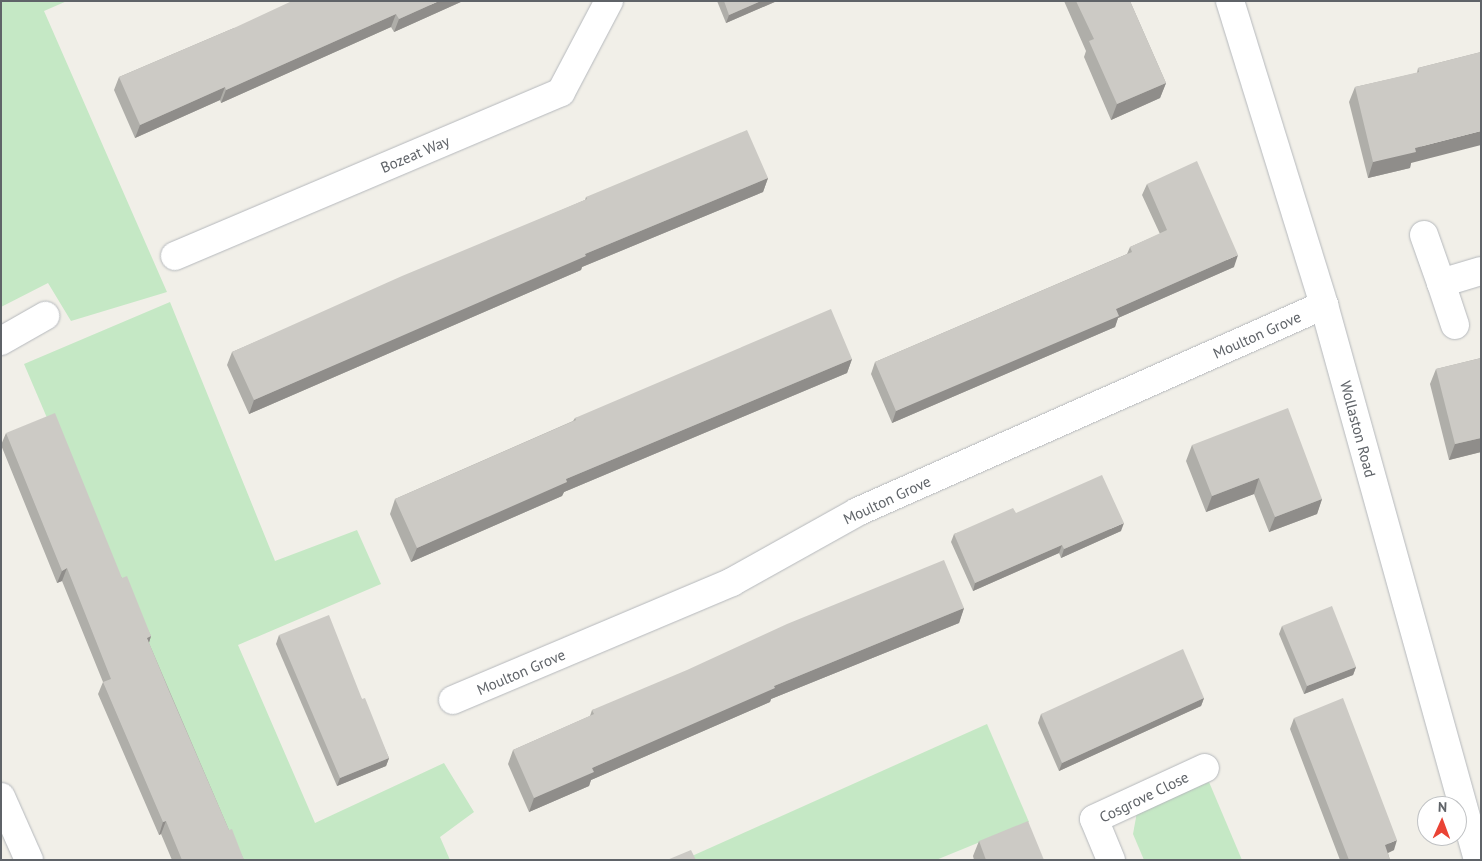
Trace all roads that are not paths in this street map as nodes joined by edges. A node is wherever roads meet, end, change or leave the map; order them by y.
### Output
1 (609, 1) edge
2 (1230, 1) edge
3 (1424, 235) dead end
4 (175, 256) dead end
5 (1481, 271) edge
6 (1441, 283) junction
7 (1324, 305) junction
8 (45, 316) dead end
9 (1455, 325) dead end
10 (1, 341) edge
11 (453, 700) dead end
12 (1205, 768) dead end
13 (1, 797) edge
14 (29, 860) edge
15 (1111, 860) edge
16 (1478, 860) edge

1 - 4 street, Bozeat Way
2 - 7 street, Wollaston Road
3 - 6 street
5 - 6 street
6 - 9 street
7 - 11 street, Moulton Grove
7 - 16 street, Wollaston Road
8 - 10 street
12 - 15 street, Cosgrove Close
13 - 14 street

